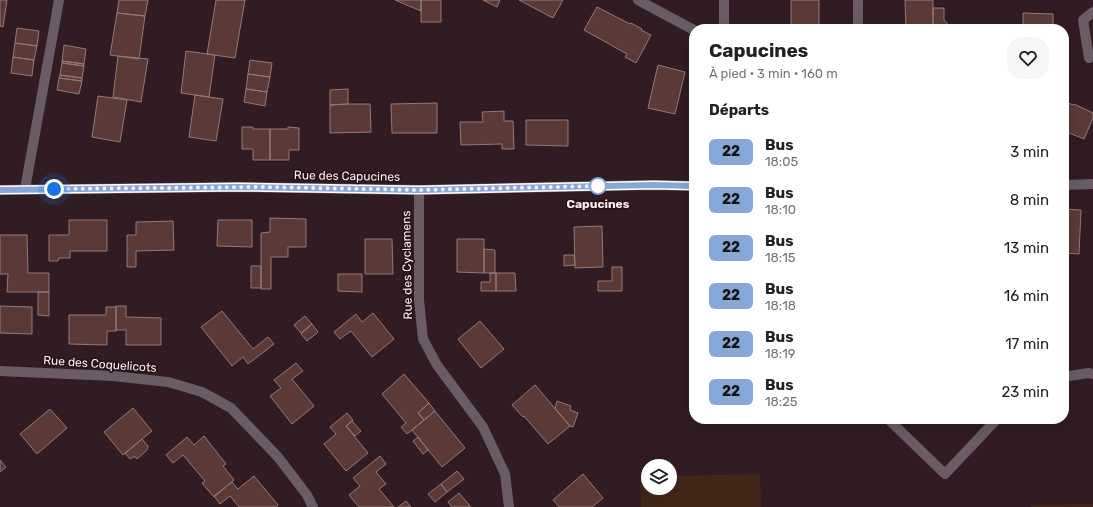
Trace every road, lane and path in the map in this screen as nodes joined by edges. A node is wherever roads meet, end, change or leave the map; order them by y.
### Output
1 (59, 0) edge
2 (638, 0) edge
3 (724, 0) edge
4 (858, 0) edge
5 (1093, 12) edge
6 (724, 24) edge
7 (858, 24) edge
8 (689, 27) edge
9 (1089, 58) dead end
10 (1093, 184) edge
11 (1069, 185) edge
12 (689, 186) edge
13 (25, 189) junction
14 (0, 190) edge
15 (419, 190) junction
16 (0, 371) edge
17 (1093, 374) edge
18 (1069, 376) edge
19 (893, 424) edge
20 (993, 424) edge
21 (313, 507) edge
22 (509, 507) edge

1 - 13 street
2 - 8 street
3 - 6 street
4 - 7 street
5 - 9 street
10 - 11 street
12 - 15 street, Rue des Capucines
13 - 14 street, Rue des Capucines
13 - 15 street, Rue des Capucines
15 - 22 street, Rue des Cyclamens
16 - 21 street, Rue des Coquelicots
17 - 18 street
19 - 20 street

